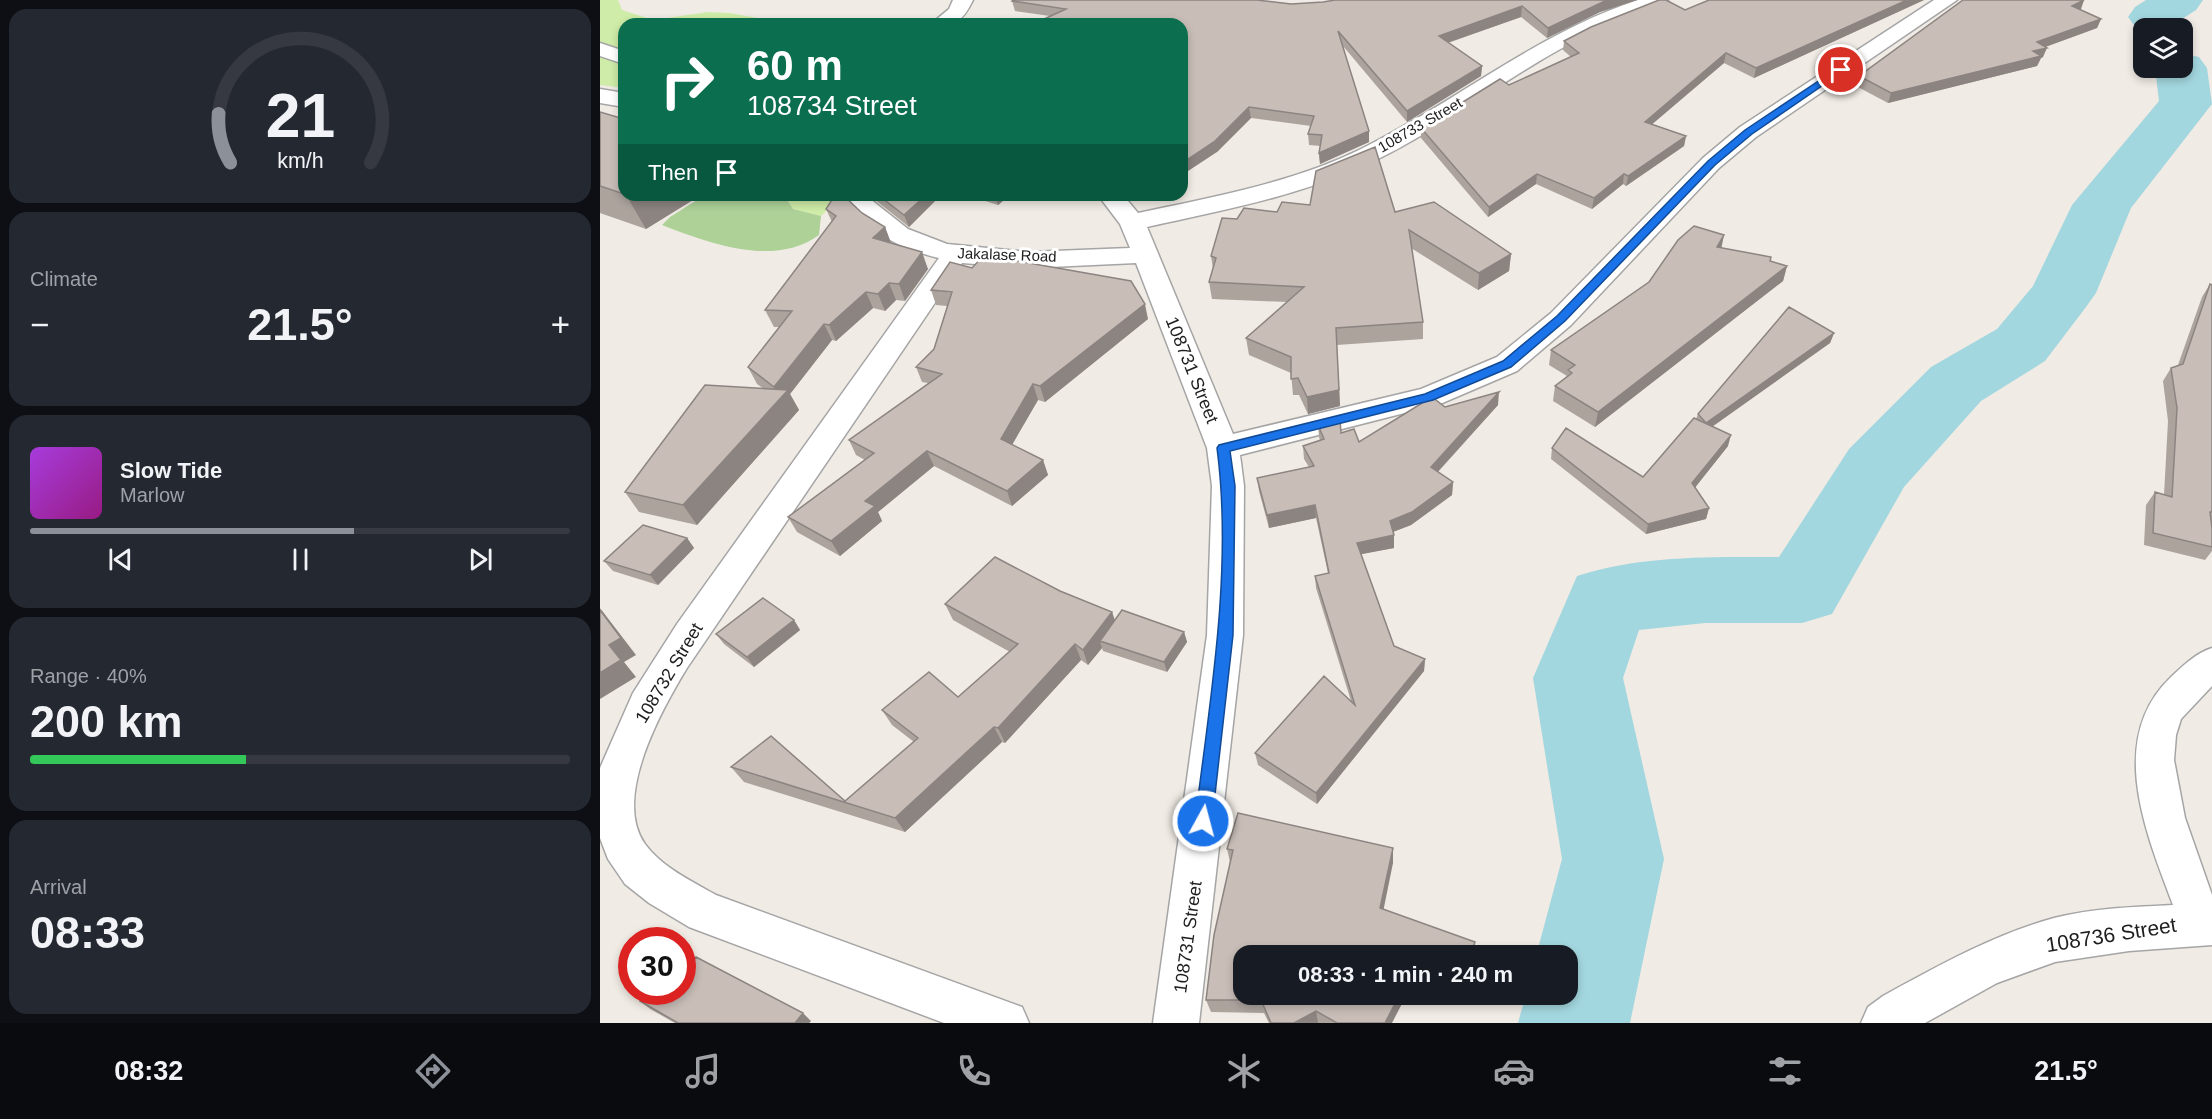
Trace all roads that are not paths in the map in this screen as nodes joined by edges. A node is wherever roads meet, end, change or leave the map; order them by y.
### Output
1 (1658, 0) edge
2 (1947, 0) edge
3 (600, 49) edge
4 (618, 56) edge
5 (600, 96) edge
6 (618, 99) edge
7 (858, 201) edge
8 (1115, 201) edge
9 (1132, 222) junction
10 (955, 254) junction
11 (1144, 255) junction
12 (1223, 448) junction
13 (2212, 663) edge
14 (2206, 923) edge
15 (1006, 1023) edge
16 (1176, 1023) edge
17 (1884, 1023) edge

1 - 9 street, 108733 Street
2 - 12 street
3 - 4 street
5 - 6 street
7 - 10 street, Jakalase Road
8 - 9 street, 108731 Street
9 - 11 street, 108731 Street
10 - 11 street, Jakalase Road
10 - 15 street, 108732 Street
11 - 12 street, 108731 Street
12 - 16 street, 108731 Street
13 - 14 street
14 - 17 street, 108736 Street

